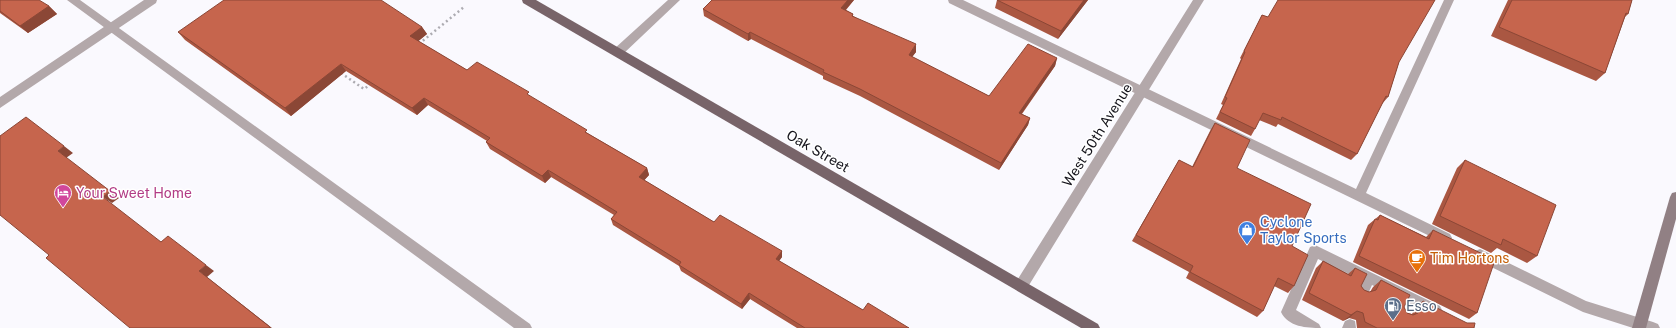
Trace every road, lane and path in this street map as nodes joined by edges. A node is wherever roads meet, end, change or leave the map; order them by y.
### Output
1 (72, 0) edge
2 (152, 0) edge
3 (528, 0) edge
4 (675, 0) edge
5 (953, 0) edge
6 (1199, 0) edge
7 (1449, 0) edge
8 (464, 8) dead end
9 (110, 28) junction
10 (417, 46) edge
11 (618, 52) junction
12 (338, 71) edge
13 (376, 80) edge
14 (1143, 91) junction
15 (0, 103) edge
16 (1359, 195) junction
17 (1676, 197) edge
18 (1457, 243) edge
19 (1471, 250) edge
20 (1369, 277) junction
21 (1021, 286) junction
22 (1362, 292) edge
23 (1446, 315) edge
24 (1640, 326) edge
25 (525, 328) edge
26 (1093, 328) edge
27 (1315, 328) edge
28 (1653, 328) edge

1 - 9 street
2 - 9 street
3 - 11 main road, Oak Street
4 - 11 street
5 - 14 street
6 - 14 street, West 50th Avenue
7 - 16 street
8 - 10 path
9 - 15 street
9 - 25 street
11 - 21 main road, Oak Street
12 - 13 path
14 - 16 street
14 - 21 street, West 50th Avenue
16 - 18 street
17 - 24 street
19 - 24 street
20 - 22 street
20 - 23 street
20 - 27 street
21 - 26 main road, Oak Street
24 - 28 street

